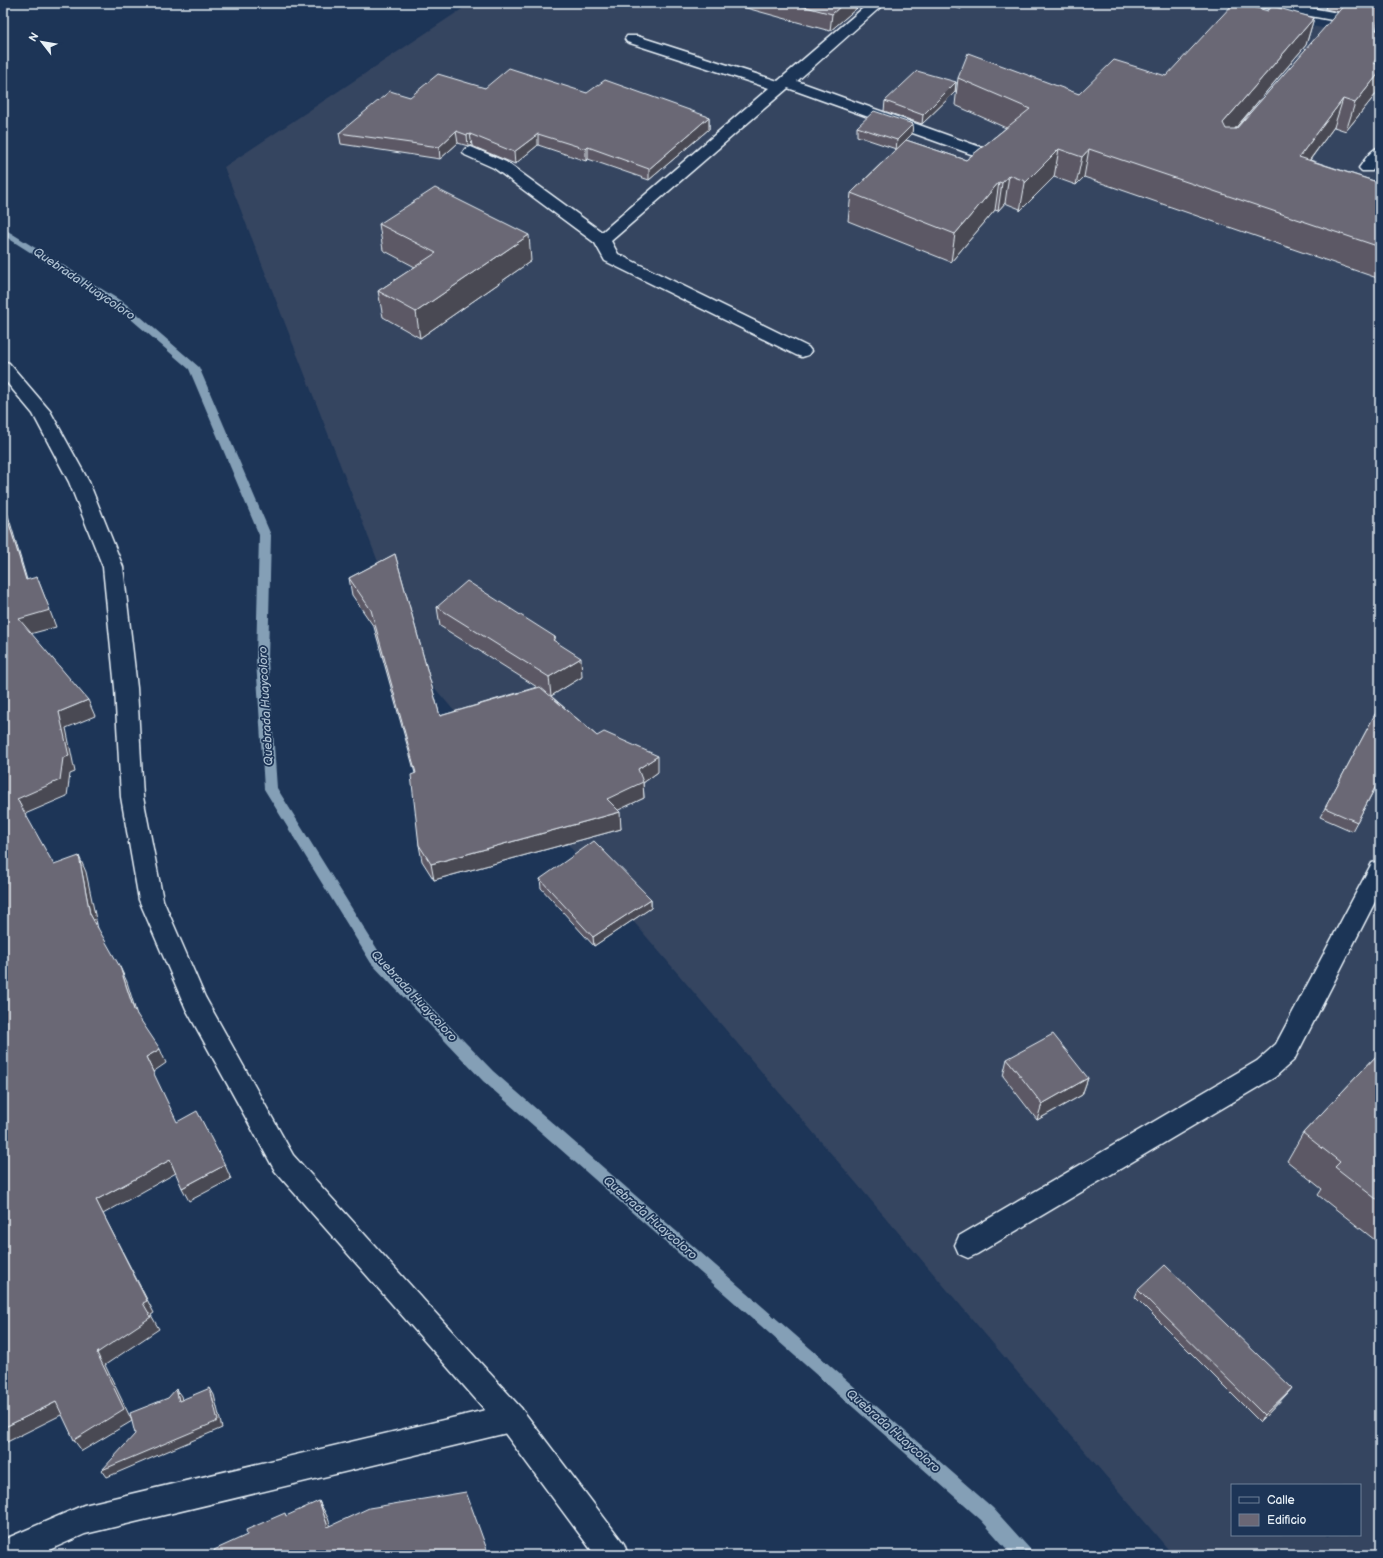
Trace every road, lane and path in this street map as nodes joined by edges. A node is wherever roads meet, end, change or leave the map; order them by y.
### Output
1 (878, 3) edge
2 (1270, 4) edge
3 (1380, 25) edge
4 (632, 39) dead end
5 (783, 84) junction
6 (977, 151) edge
7 (1380, 151) edge
8 (471, 152) dead end
9 (1367, 168) dead end
10 (602, 240) junction
11 (802, 352) dead end
12 (3, 367) edge
13 (1380, 870) edge
14 (968, 1245) dead end
15 (511, 1418) junction
16 (3, 1555) edge
17 (613, 1555) edge

1 - 5 street
2 - 3 street
4 - 5 street
5 - 6 street
5 - 10 street
7 - 9 lane
8 - 10 street
10 - 11 street
12 - 15 street
13 - 14 street
15 - 16 street
15 - 17 street

